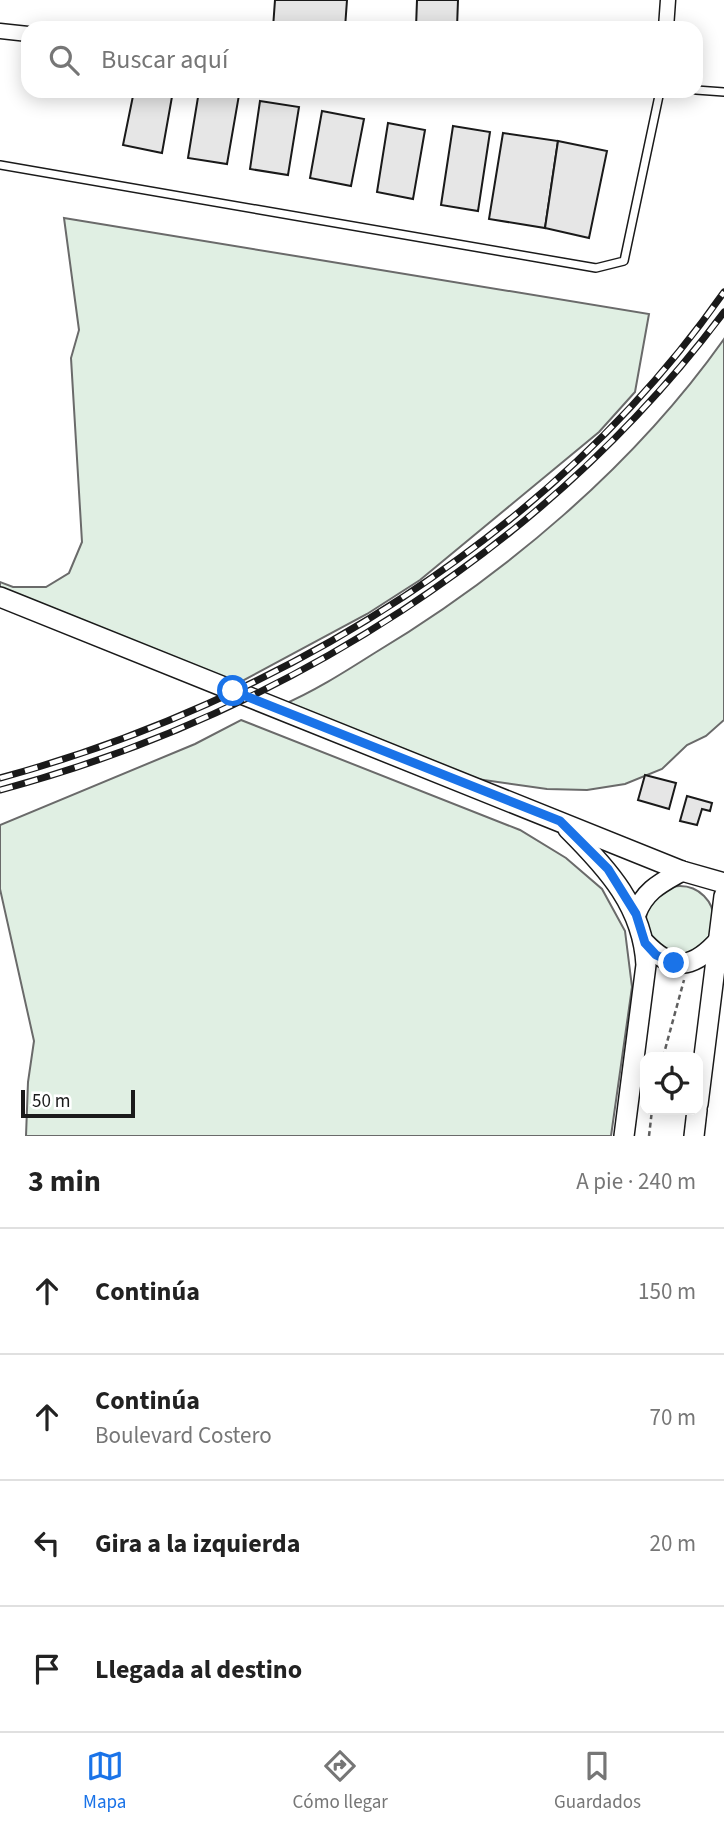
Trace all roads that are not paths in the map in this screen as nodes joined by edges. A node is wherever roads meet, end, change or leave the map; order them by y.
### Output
1 (668, 0) edge
2 (666, 21) edge
3 (0, 31) edge
4 (21, 33) edge
5 (703, 90) edge
6 (724, 92) edge
7 (659, 98) edge
8 (0, 165) edge
9 (0, 597) edge
10 (560, 821) junction
11 (682, 872) junction
12 (724, 883) edge
13 (724, 896) edge
14 (636, 914) junction
15 (719, 940) junction
16 (645, 943) junction
17 (703, 1065) edge
18 (696, 1115) edge
19 (624, 1136) edge
20 (694, 1136) edge

1 - 2 street
3 - 4 street
5 - 6 lane
7 - 8 lane
9 - 10 main road
10 - 11 main road
10 - 14 main road
11 - 12 main road
11 - 14 main road
13 - 15 main road
14 - 16 main road
15 - 16 main road
15 - 17 main road
16 - 19 main road
18 - 20 main road

